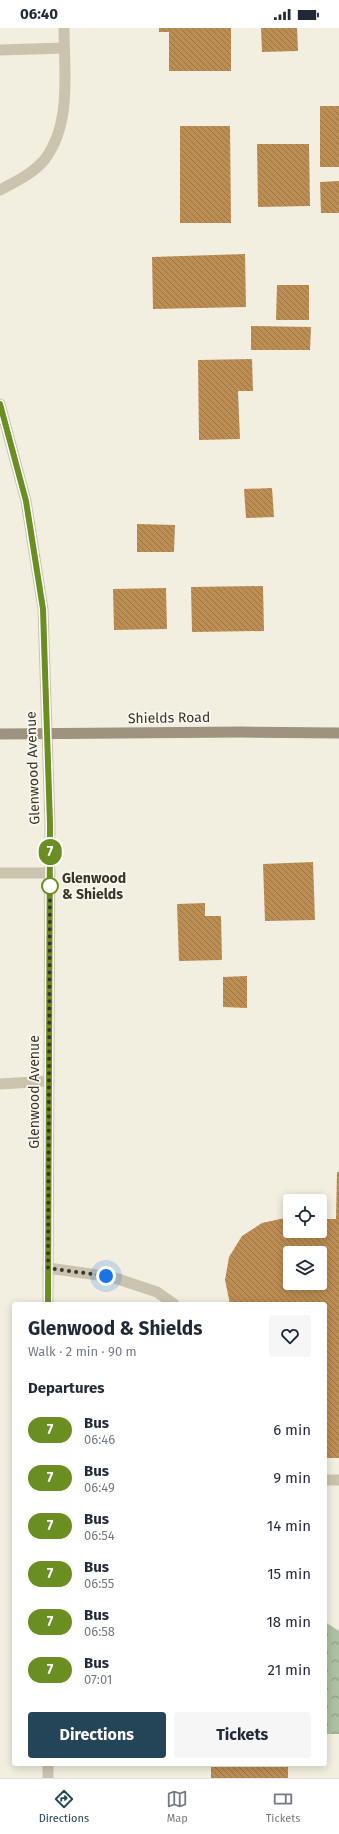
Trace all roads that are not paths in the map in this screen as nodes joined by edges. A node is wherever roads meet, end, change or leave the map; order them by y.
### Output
1 (64, 28) edge
2 (64, 48) junction
3 (0, 50) edge
4 (0, 190) edge
5 (0, 404) edge
6 (0, 734) edge
7 (339, 734) edge
8 (47, 735) junction
9 (0, 873) edge
10 (50, 874) junction
11 (49, 1081) junction
12 (0, 1084) edge
13 (48, 1268) junction
14 (48, 1302) edge
15 (171, 1302) edge
16 (327, 1480) edge
17 (339, 1480) edge
18 (48, 1766) edge
19 (48, 1778) edge

1 - 2 street
2 - 3 street
2 - 4 street
5 - 8 street, Glenwood Avenue
6 - 8 main road, Shields Road
7 - 8 main road, Shields Road
8 - 10 street, Glenwood Avenue
9 - 10 street
10 - 11 street, Glenwood Avenue
11 - 12 street
11 - 13 street, Glenwood Avenue
13 - 14 street, Glenwood Avenue
13 - 15 street
16 - 17 street
18 - 19 street

